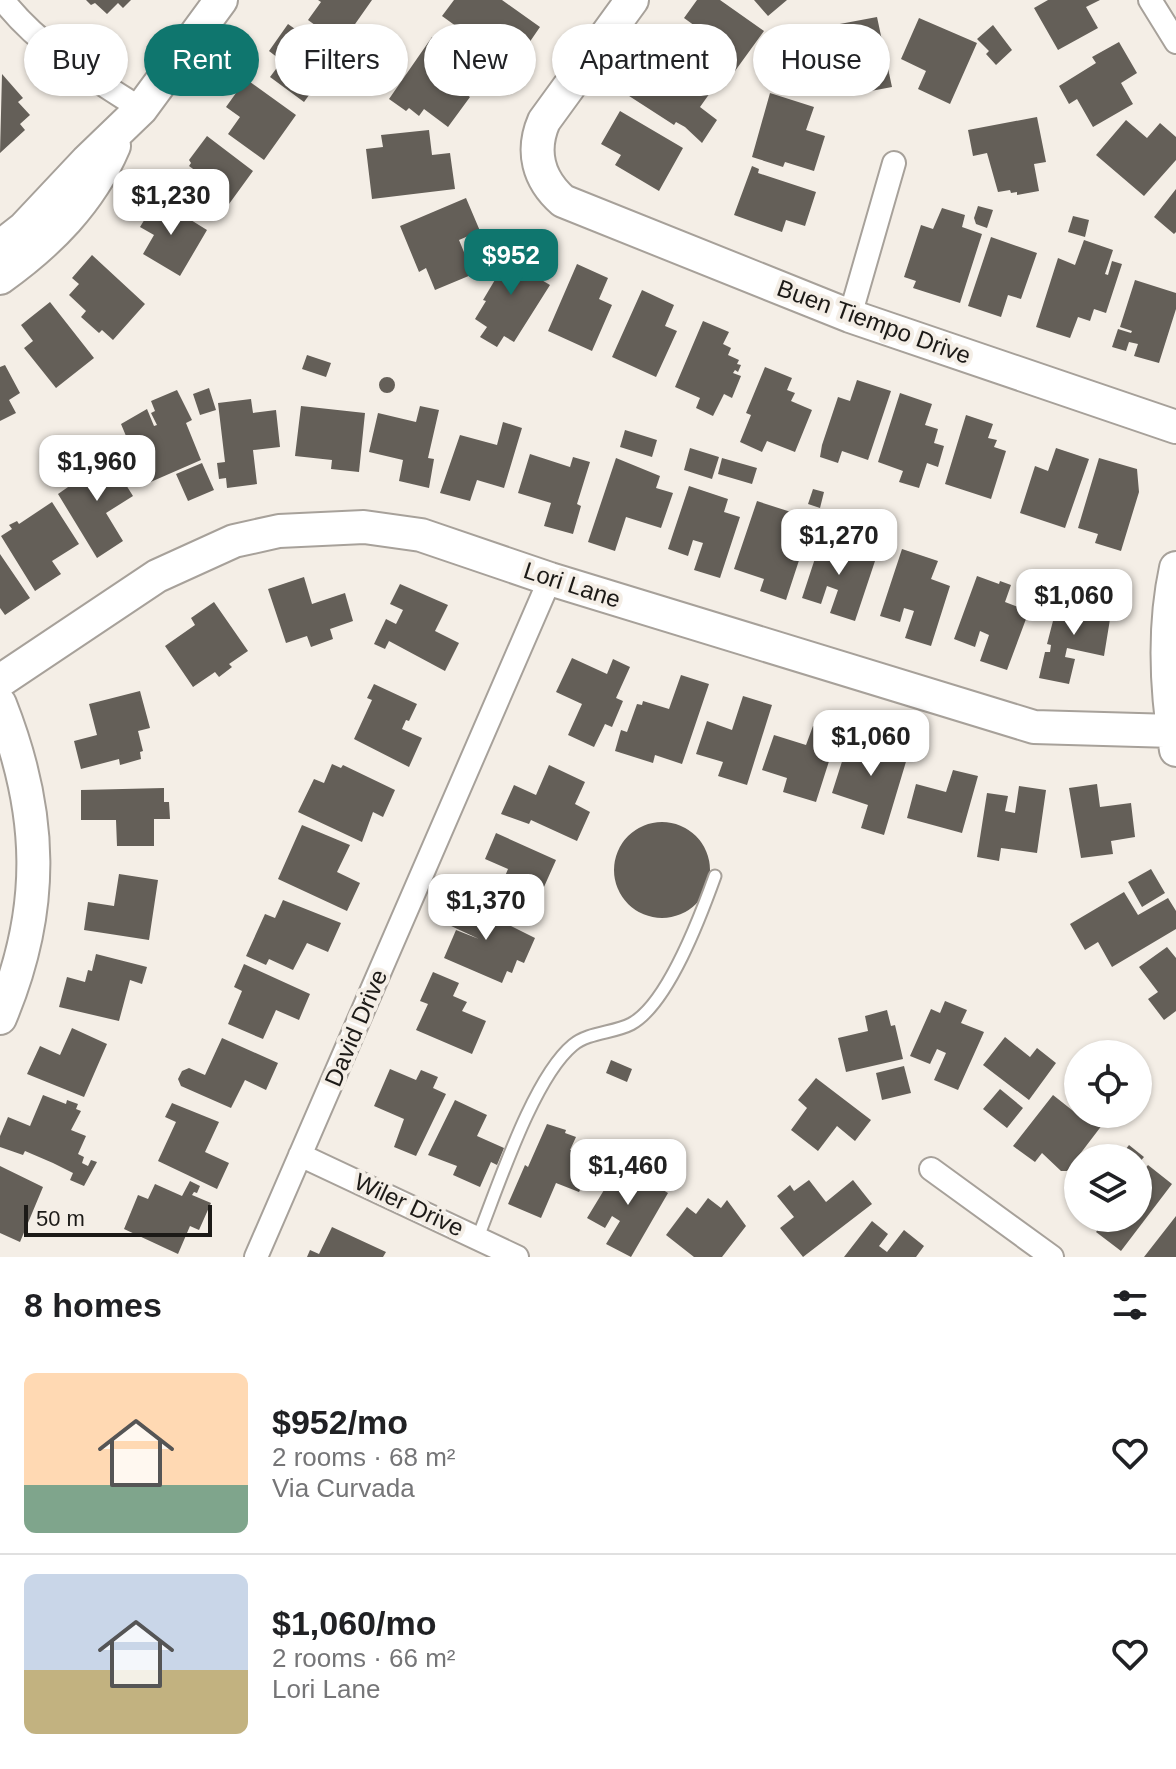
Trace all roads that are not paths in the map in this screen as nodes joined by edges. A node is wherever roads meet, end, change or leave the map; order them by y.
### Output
1 (3, 0) edge
2 (221, 0) edge
3 (632, 0) edge
4 (1150, 0) edge
5 (1176, 42) edge
6 (132, 119) junction
7 (894, 163) dead end
8 (0, 247) edge
9 (0, 278) edge
10 (850, 316) junction
11 (1176, 427) edge
12 (1176, 568) edge
13 (550, 579) junction
14 (0, 681) edge
15 (0, 704) edge
16 (1174, 740) edge
17 (715, 876) dead end
18 (0, 1018) edge
19 (300, 1155) junction
20 (931, 1169) dead end
21 (478, 1237) junction
22 (256, 1257) edge
23 (517, 1257) edge
24 (1052, 1257) edge

1 - 6 street
2 - 6 street
3 - 10 street, Buen Tiempo Drive
4 - 5 street
6 - 8 street
6 - 9 street
7 - 10 street
10 - 11 street, Buen Tiempo Drive
12 - 16 street
13 - 14 street, Lori Lane
13 - 16 street, Lori Lane
13 - 19 street, David Drive
15 - 18 street
17 - 21 lane
19 - 21 street, Wiler Drive
19 - 22 street, David Drive
20 - 24 street
21 - 23 street, Wiler Drive

